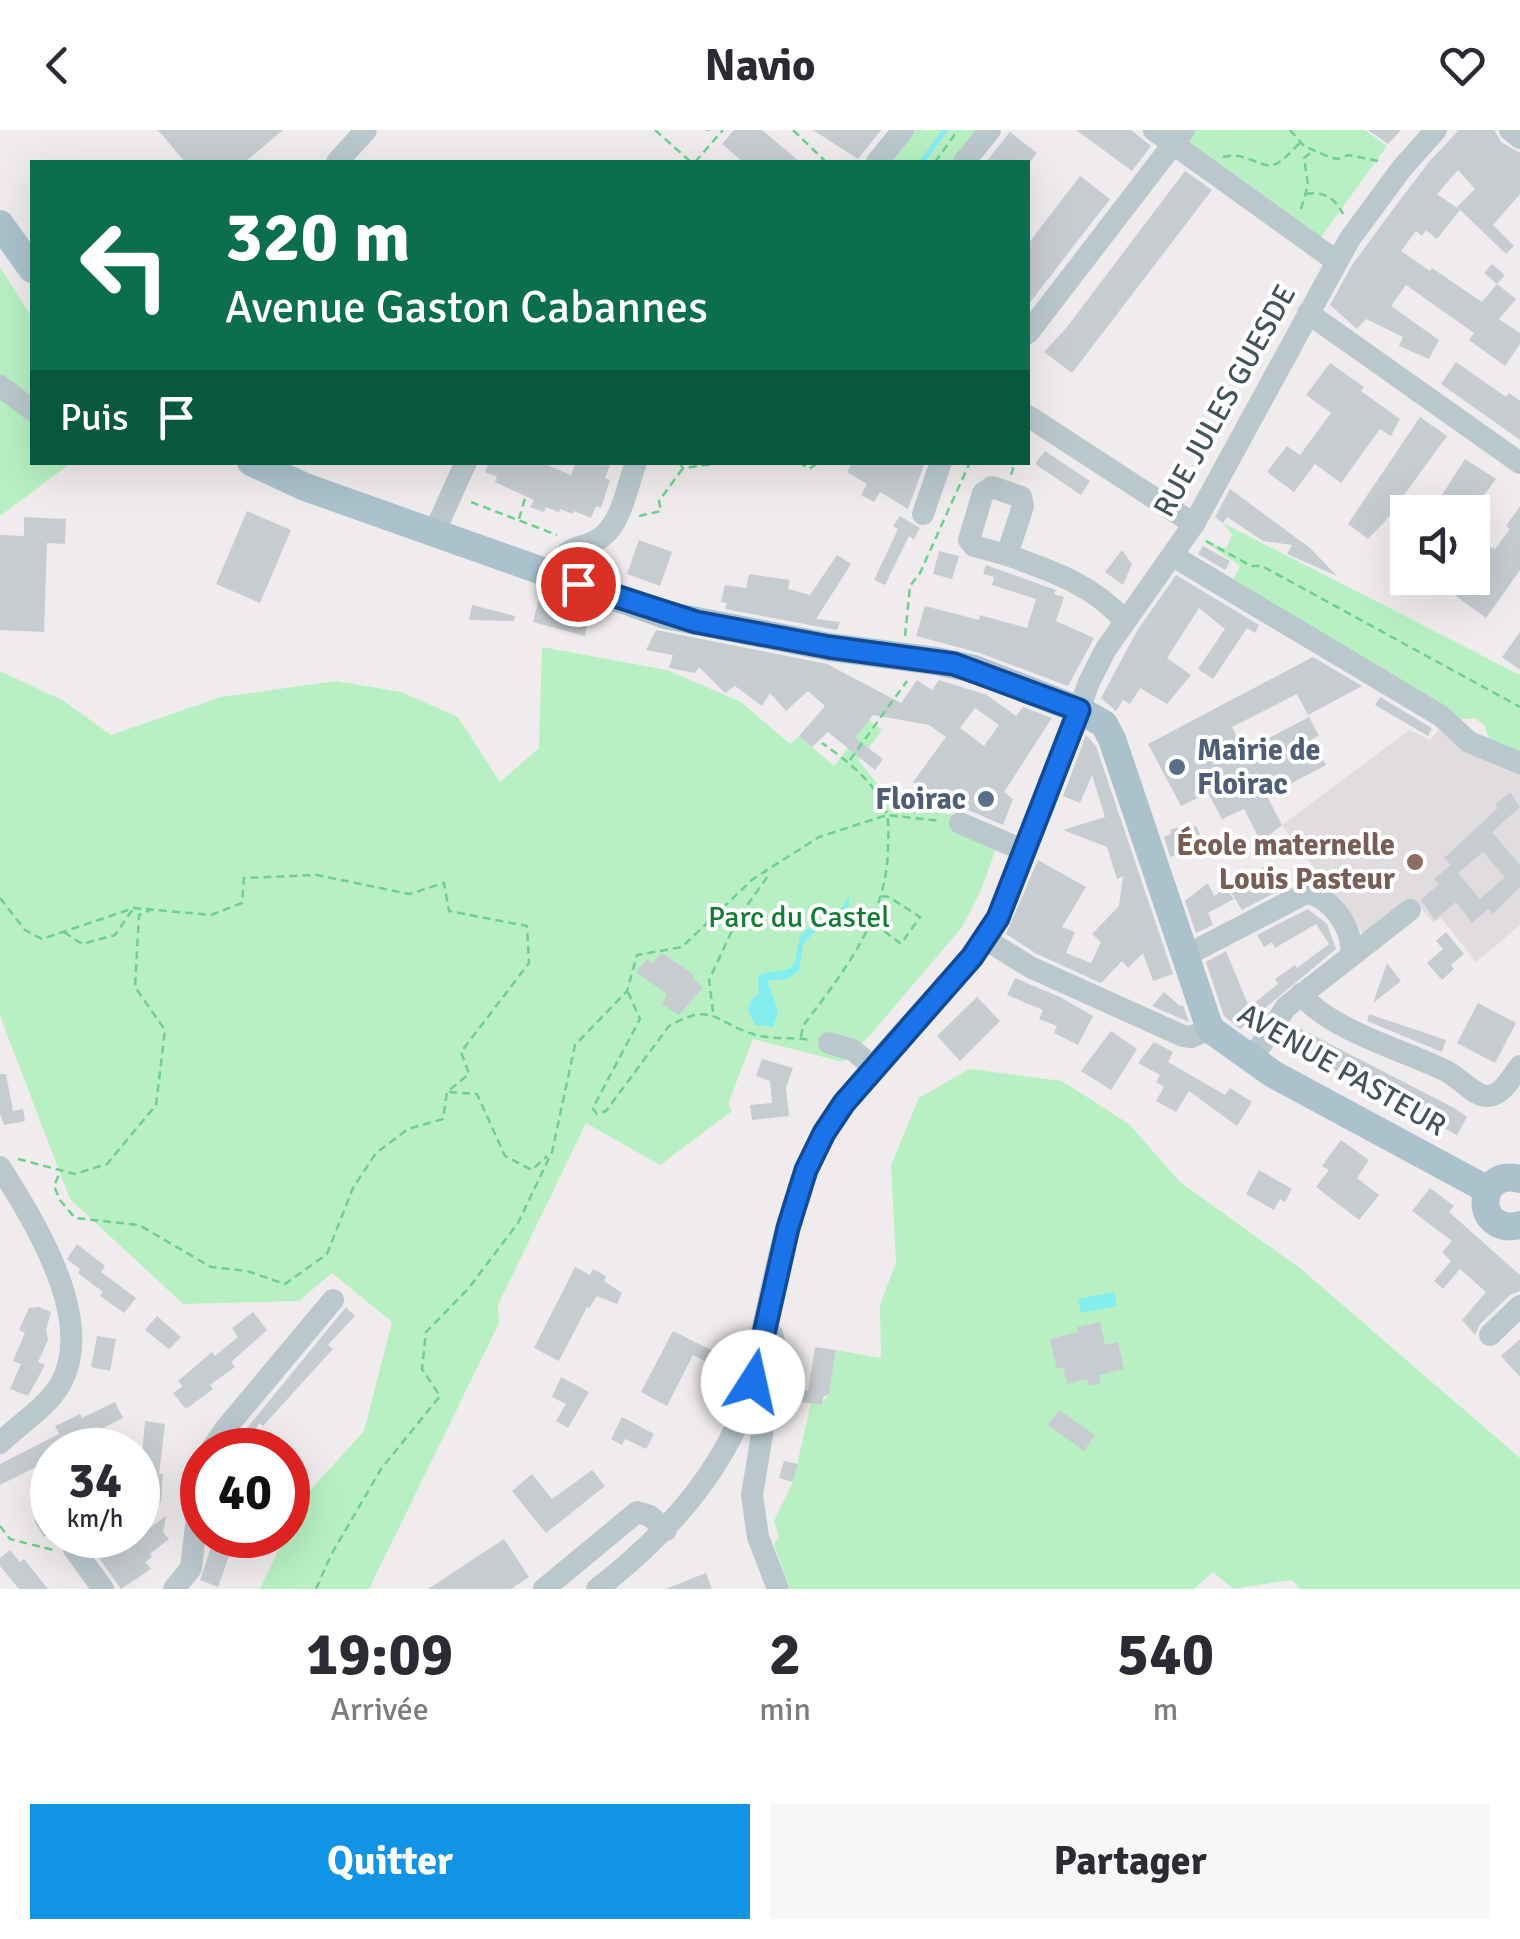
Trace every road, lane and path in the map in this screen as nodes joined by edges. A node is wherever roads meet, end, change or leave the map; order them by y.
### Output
1 (366, 130) edge
2 (656, 130) edge
3 (723, 130) edge
4 (793, 130) edge
5 (903, 130) edge
6 (958, 130) edge
7 (990, 130) edge
8 (1154, 130) edge
9 (1290, 130) edge
10 (1436, 130) edge
11 (1510, 130) edge
12 (1179, 137) edge
13 (1520, 138) edge
14 (1300, 143) junction
15 (1316, 149) junction
16 (338, 160) edge
17 (691, 160) edge
18 (695, 160) edge
19 (824, 160) edge
20 (880, 160) edge
21 (936, 160) edge
22 (966, 160) edge
23 (1384, 163) dead end
24 (1208, 169) junction
25 (1306, 194) junction
26 (1344, 216) dead end
27 (0, 224) edge
28 (1287, 227) junction
29 (1336, 261) junction
30 (30, 266) edge
31 (1308, 313) junction
32 (1030, 330) edge
33 (0, 386) edge
34 (30, 408) edge
35 (1030, 417) edge
36 (1520, 463) edge
37 (257, 465) edge
38 (282, 465) edge
39 (465, 465) edge
40 (635, 465) edge
41 (680, 465) edge
42 (705, 465) edge
43 (940, 465) edge
44 (969, 465) edge
45 (682, 468) junction
46 (450, 495) junction
47 (526, 495) dead end
48 (341, 497) junction
49 (923, 514) dead end
50 (638, 516) dead end
51 (518, 520) junction
52 (1197, 531) junction
53 (434, 533) junction
54 (568, 538) dead end
55 (1007, 555) dead end
56 (1174, 556) junction
57 (552, 575) junction
58 (1125, 621) junction
59 (911, 658) junction
60 (1520, 707) edge
61 (1079, 710) junction
62 (822, 743) dead end
63 (849, 761) junction
64 (1520, 763) edge
65 (887, 815) junction
66 (960, 823) joint
67 (1025, 851) junction
68 (764, 871) junction
69 (880, 895) junction
70 (0, 898) edge
71 (134, 908) junction
72 (151, 910) junction
73 (1410, 910) dead end
74 (873, 922) junction
75 (62, 932) junction
76 (986, 939) junction
77 (1351, 955) junction
78 (1185, 956) junction
79 (627, 991) junction
80 (1301, 994) junction
81 (713, 1014) junction
82 (1210, 1028) junction
83 (829, 1043) dead end
84 (1251, 1060) junction
85 (1520, 1066) edge
86 (874, 1068) junction
87 (448, 1092) junction
88 (552, 1152) junction
89 (5, 1164) edge
90 (60, 1172) junction
91 (1520, 1179) edge
92 (1488, 1190) junction
93 (1520, 1225) edge
94 (333, 1300) dead end
95 (1520, 1306) edge
96 (762, 1331) junction
97 (1490, 1335) dead end
98 (229, 1428) edge
99 (0, 1443) edge
100 (0, 1526) edge
101 (662, 1526) junction
102 (30, 1544) edge
103 (81, 1558) edge
104 (192, 1558) edge
105 (103, 1589) edge
106 (174, 1589) edge
107 (316, 1589) edge
108 (544, 1589) edge
109 (578, 1589) edge
110 (597, 1589) edge
111 (778, 1589) edge

1 - 16 street
2 - 17 path
3 - 18 path
4 - 19 path
5 - 20 street
6 - 21 path
7 - 22 street
8 - 12 street
9 - 14 path
10 - 29 street, RUE JULES GUESDE
11 - 13 street
12 - 24 street
12 - 32 street
14 - 15 path
14 - 24 path
15 - 23 path
15 - 25 path
24 - 28 street
25 - 26 path
25 - 28 path
27 - 30 main road
28 - 29 street
29 - 31 street, RUE JULES GUESDE
31 - 36 street
31 - 52 street, RUE JULES GUESDE
33 - 34 street
35 - 52 street
37 - 48 main road
38 - 48 main road
39 - 46 street
40 - 57 street
41 - 45 path
42 - 45 path
43 - 49 street
44 - 59 path
45 - 50 path
46 - 51 path
46 - 53 street
47 - 51 path
48 - 53 main road
51 - 54 path
52 - 56 street, RUE JULES GUESDE
52 - 60 path
53 - 57 main road
55 - 58 street
56 - 58 street, RUE JULES GUESDE
56 - 64 street
57 - 59 main road
58 - 61 street, RUE JULES GUESDE
59 - 61 main road
59 - 63 path
61 - 67 street, RUE JULES GUESDE
61 - 78 main road, AVENUE PASTEUR
62 - 63 path
63 - 65 path
65 - 66 path
65 - 68 path
65 - 69 path
66 - 67 street
67 - 76 street, RUE JULES GUESDE
68 - 79 path
68 - 81 path
69 - 74 path
69 - 74 path
70 - 75 path
71 - 72 path
71 - 75 path
71 - 75 path
72 - 87 path
72 - 90 path
73 - 77 street
74 - 81 path
76 - 82 street
76 - 86 street, RUE JULES GUESDE
77 - 78 street
77 - 80 street
78 - 82 main road, AVENUE PASTEUR
79 - 81 path
79 - 88 path
80 - 84 street
80 - 85 street
82 - 84 main road, AVENUE PASTEUR
83 - 86 street
84 - 92 main road, AVENUE PASTEUR
86 - 96 street, RUE JULES GUESDE
87 - 88 path
87 - 90 path
88 - 107 path
89 - 90 path
89 - 99 street
91 - 92 main road
92 - 93 main road
94 - 98 street
95 - 97 street
96 - 101 street, RUE JULES GUESDE
96 - 111 street
100 - 102 path
101 - 108 street
101 - 109 street
101 - 110 street
103 - 105 street
104 - 106 street

